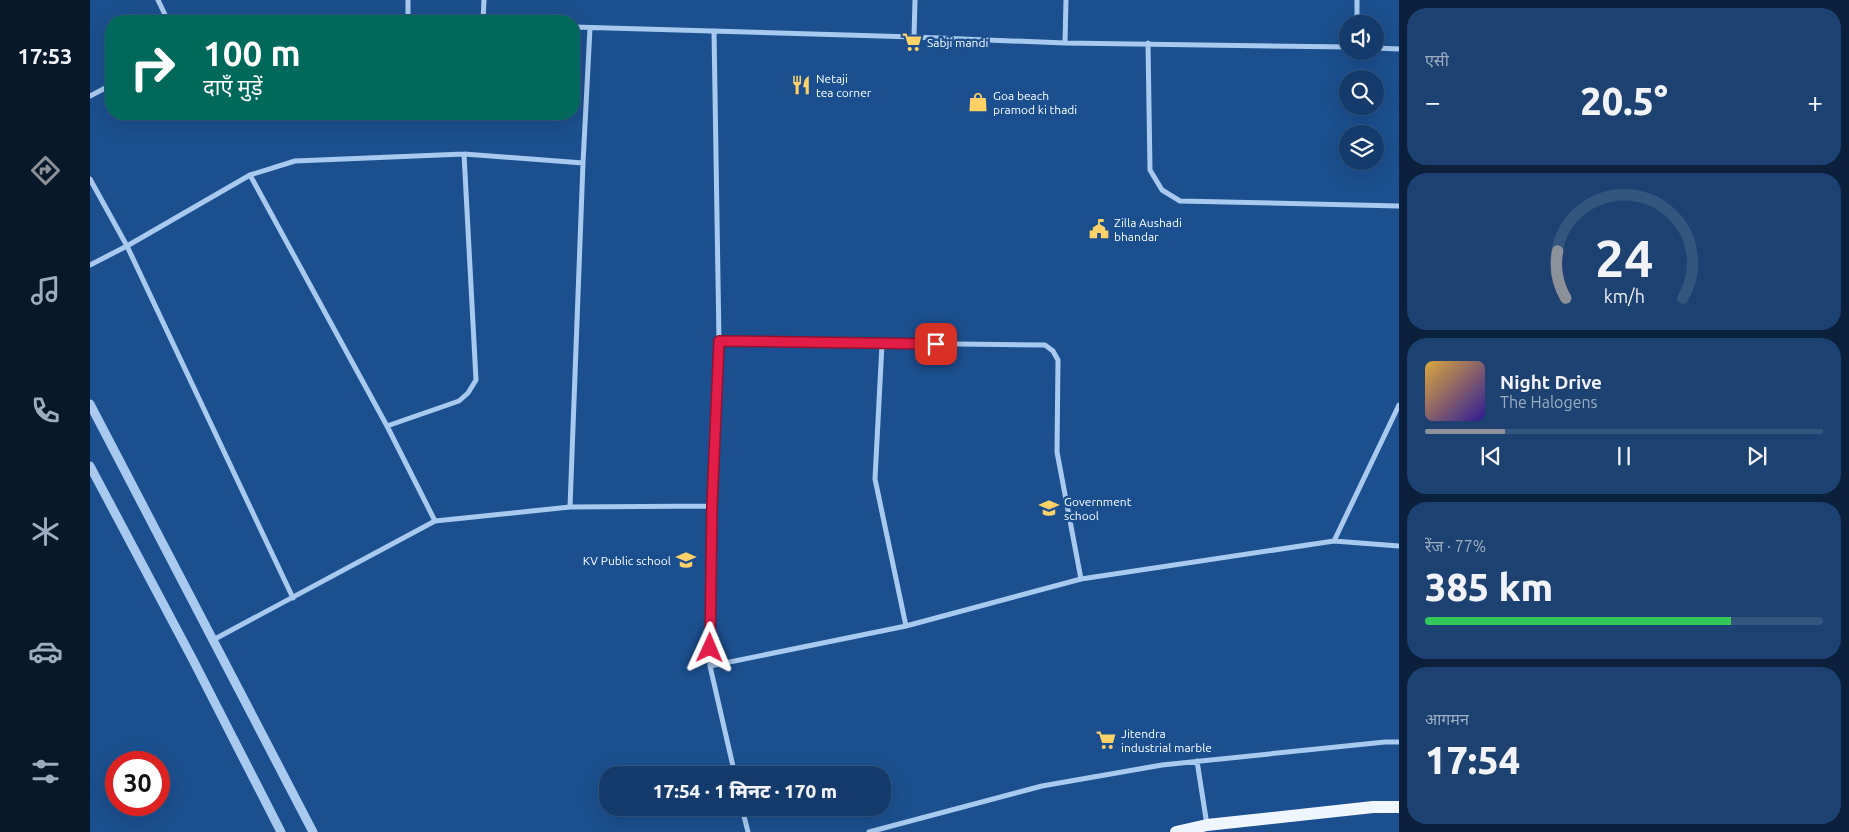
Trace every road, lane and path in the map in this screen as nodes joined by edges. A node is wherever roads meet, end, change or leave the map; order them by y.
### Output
1 (158, 0) edge
2 (408, 0) edge
3 (484, 0) edge
4 (915, 0) edge
5 (1066, 0) edge
6 (1357, 0) edge
7 (165, 15) edge
8 (408, 15) edge
9 (483, 15) edge
10 (1357, 15) edge
11 (580, 27) edge
12 (590, 28) junction
13 (714, 31) junction
14 (914, 36) junction
15 (1065, 43) junction
16 (1148, 43) junction
17 (1339, 47) edge
18 (1384, 48) edge
19 (1399, 49) edge
20 (105, 88) edge
21 (90, 96) edge
22 (464, 154) junction
23 (583, 163) junction
24 (250, 175) junction
25 (90, 179) edge
26 (1399, 206) edge
27 (127, 246) junction
28 (90, 265) edge
29 (719, 341) junction
30 (882, 344) junction
31 (90, 404) edge
32 (1399, 405) edge
33 (387, 426) junction
34 (90, 466) edge
35 (712, 506) junction
36 (570, 507) junction
37 (435, 521) junction
38 (1334, 541) junction
39 (1399, 546) edge
40 (1081, 579) junction
41 (293, 598) junction
42 (906, 626) junction
43 (212, 640) junction
44 (710, 666) junction
45 (1399, 742) edge
46 (1197, 761) junction
47 (733, 766) edge
48 (1399, 807) edge
49 (744, 816) edge
50 (1207, 825) junction
51 (281, 832) edge
52 (313, 832) edge
53 (748, 832) edge
54 (868, 832) edge
55 (1176, 832) edge

1 - 7 street
2 - 8 street
3 - 9 street
4 - 14 street
5 - 15 street
6 - 10 street
11 - 12 street
12 - 13 street
12 - 23 street
13 - 14 street
13 - 29 street
14 - 15 street
15 - 16 street
16 - 17 street
16 - 26 street
18 - 19 street
20 - 21 street
22 - 23 street
22 - 24 street
22 - 33 street
23 - 36 street
24 - 27 street
24 - 33 street
25 - 27 street
27 - 28 street
27 - 41 street
29 - 30 street
29 - 35 street
30 - 40 street
30 - 42 street
31 - 43 street
32 - 38 street
33 - 37 street
34 - 51 street
35 - 36 street
35 - 44 street
36 - 37 street
37 - 41 street
38 - 39 street
38 - 40 street
40 - 42 street
41 - 43 street
42 - 44 street
43 - 52 street
44 - 47 street
45 - 46 street
46 - 50 street
46 - 54 street
48 - 50 main road
49 - 53 street
50 - 55 main road

